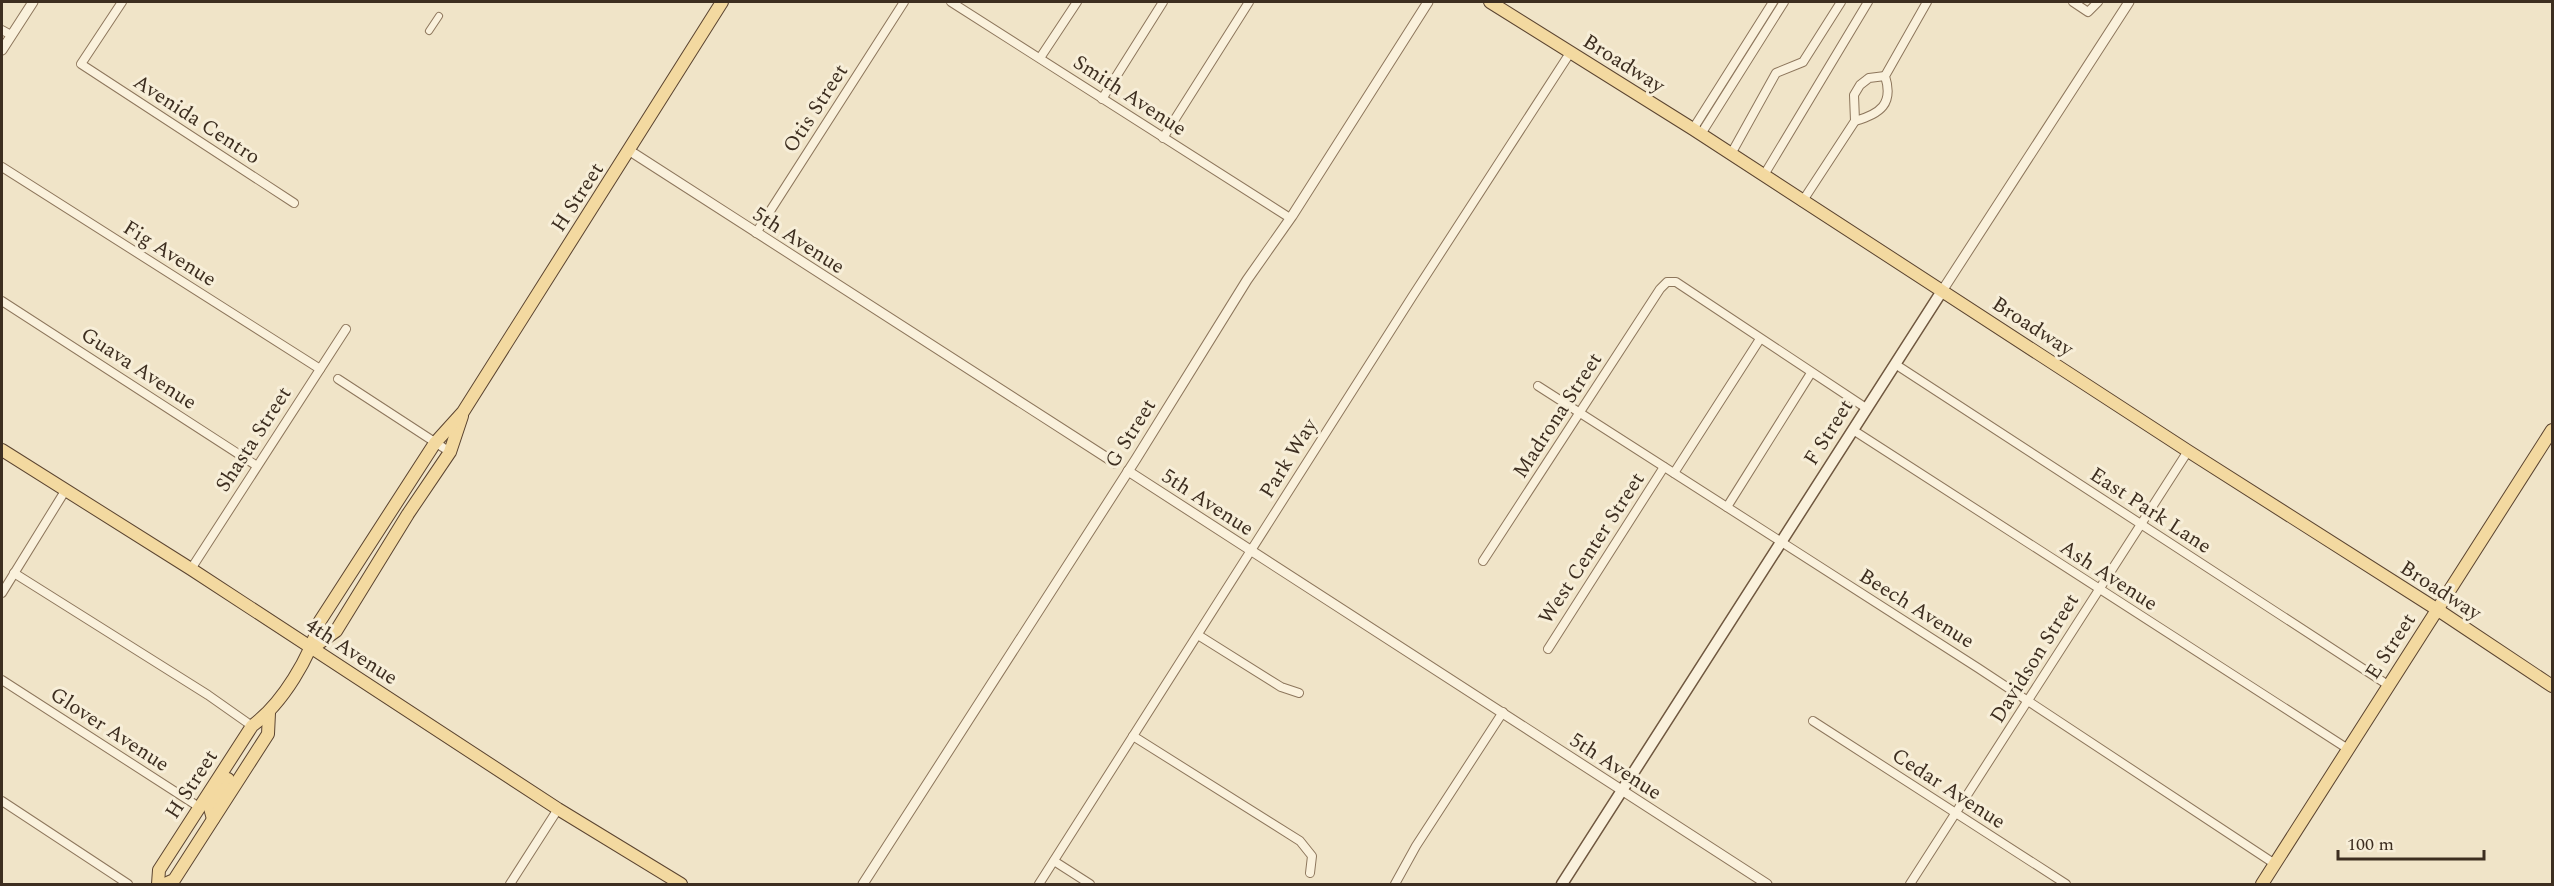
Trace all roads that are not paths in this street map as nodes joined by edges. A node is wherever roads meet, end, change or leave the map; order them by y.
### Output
1 (33, 2) edge
2 (122, 2) edge
3 (722, 2) edge
4 (904, 2) edge
5 (951, 2) edge
6 (1077, 2) edge
7 (1163, 2) edge
8 (1249, 2) edge
9 (1428, 2) edge
10 (1490, 2) edge
11 (1773, 2) edge
12 (1784, 2) edge
13 (1840, 2) edge
14 (1868, 2) edge
15 (1927, 2) edge
16 (2073, 2) edge
17 (2098, 2) edge
18 (2129, 2) edge
19 (439, 16) dead end
20 (2, 30) edge
21 (429, 31) dead end
22 (11, 35) junction
23 (2, 50) edge
24 (1570, 53) junction
25 (1040, 57) junction
26 (1885, 76) junction
27 (1102, 99) junction
28 (1855, 121) junction
29 (1697, 132) junction
30 (1163, 138) junction
31 (630, 151) junction
32 (1731, 154) junction
33 (2, 167) edge
34 (1764, 176) junction
35 (1803, 202) junction
36 (294, 203) dead end
37 (1290, 218) junction
38 (756, 233) junction
39 (1941, 291) junction
40 (2, 301) edge
41 (346, 329) dead end
42 (1760, 339) junction
43 (1895, 364) junction
44 (320, 369) junction
45 (1811, 373) junction
46 (338, 379) dead end
47 (1538, 386) dead end
48 (1866, 408) junction
49 (463, 412) junction
50 (1579, 414) junction
51 (1853, 430) junction
52 (2553, 430) edge
53 (435, 443) junction
54 (2, 450) edge
55 (450, 452) junction
56 (2188, 452) junction
57 (1115, 463) joint
58 (257, 466) junction
59 (1664, 467) junction
60 (1128, 471) junction
61 (1674, 473) junction
62 (65, 491) junction
63 (1727, 507) junction
64 (2141, 526) junction
65 (1781, 541) junction
66 (1250, 552) junction
67 (1483, 561) dead end
68 (191, 569) junction
69 (14, 573) junction
70 (2099, 590) junction
71 (2, 593) edge
72 (2438, 610) junction
73 (1198, 635) junction
74 (311, 649) junction
75 (1548, 649) dead end
76 (2, 680) edge
77 (2388, 685) junction
78 (2553, 687) edge
79 (1299, 693) dead end
80 (2029, 701) junction
81 (1503, 712) junction
82 (269, 713) junction
83 (1814, 721) dead end
84 (252, 726) junction
85 (1133, 736) junction
86 (2348, 749) junction
87 (236, 752) junction
88 (1622, 791) junction
89 (2, 801) edge
90 (199, 807) junction
91 (558, 809) junction
92 (1956, 814) junction
93 (213, 819) junction
94 (1054, 861) junction
95 (2275, 864) junction
96 (1310, 873) dead end
97 (128, 885) edge
98 (158, 885) edge
99 (165, 885) edge
100 (510, 885) edge
101 (681, 885) edge
102 (863, 885) edge
103 (1039, 885) edge
104 (1090, 885) edge
105 (1395, 885) edge
106 (1562, 885) edge
107 (1767, 885) edge
108 (1910, 885) edge
109 (2066, 885) edge
110 (2262, 885) edge

1 - 22 street
2 - 36 street, Avenida Centro
3 - 31 main road, H Street
4 - 38 street, Otis Street
5 - 25 street, Smith Avenue
6 - 25 street
7 - 27 street
8 - 30 street
9 - 37 street, G Street
10 - 24 main road, Broadway
11 - 29 street
12 - 29 street
13 - 32 street
14 - 34 street
15 - 26 street
16 - 17 street
18 - 39 street, F Street
19 - 21 street
20 - 22 street
22 - 23 street
24 - 29 main road, Broadway
24 - 66 street, Park Way
25 - 27 street, Smith Avenue
26 - 28 street
26 - 28 street
27 - 30 street, Smith Avenue
28 - 35 street
29 - 32 main road, Broadway
30 - 37 street, Smith Avenue
31 - 38 street, 5th Avenue
31 - 49 main road, H Street
32 - 34 main road, Broadway
33 - 44 street, Fig Avenue
34 - 35 main road, Broadway
35 - 39 main road, Broadway
37 - 60 street, G Street
38 - 57 street, 5th Avenue
39 - 43 main road, F Street
39 - 56 main road, Broadway
40 - 58 street, Guava Avenue
41 - 44 street, Shasta Street
42 - 45 street
42 - 50 street, Madrona Street
42 - 61 street, West Center Street
43 - 48 main road, F Street
43 - 64 street, East Park Lane
44 - 58 street, Shasta Street
45 - 48 street
45 - 63 street
46 - 53 street
47 - 50 street, Beech Avenue
48 - 51 main road, F Street
49 - 53 main road, H Street
49 - 55 main road, H Street
50 - 59 street, Beech Avenue
50 - 67 street, Madrona Street
51 - 65 main road, F Street
51 - 70 street, Ash Avenue
52 - 72 main road, E Street
53 - 55 street
53 - 74 main road, H Street
54 - 62 main road, 4th Avenue
55 - 74 main road, H Street
56 - 64 street, Davidson Street
56 - 72 main road, Broadway
57 - 60 street, 5th Avenue
58 - 68 street, Shasta Street
59 - 61 street, Beech Avenue
59 - 75 street, West Center Street
60 - 66 street, 5th Avenue
60 - 102 street, G Street
61 - 63 street, Beech Avenue
62 - 68 main road, 4th Avenue
62 - 69 street
63 - 65 street, Beech Avenue
64 - 70 street, Davidson Street
64 - 77 street, East Park Lane
65 - 80 street, Beech Avenue
65 - 88 main road, F Street
66 - 73 street, Park Way
66 - 81 street, 5th Avenue
68 - 74 main road, 4th Avenue
69 - 71 street
69 - 84 street
70 - 80 street, Davidson Street
70 - 86 street, Ash Avenue
72 - 77 main road, E Street
72 - 78 main road, Broadway
73 - 79 street
73 - 85 street, Park Way
74 - 82 main road, H Street
74 - 91 main road, 4th Avenue
76 - 90 street, Glover Avenue
77 - 86 main road, E Street
80 - 92 street, Davidson Street
80 - 95 street, Beech Avenue
81 - 88 street, 5th Avenue
81 - 105 street
82 - 84 main road, H Street
82 - 93 main road, H Street
83 - 92 street, Cedar Avenue
84 - 87 main road, H Street
85 - 94 street, Park Way
85 - 96 street
86 - 95 main road, E Street
87 - 90 main road, H Street
87 - 93 main road
88 - 106 main road, F Street
88 - 107 street, 5th Avenue
89 - 97 street
90 - 98 main road, H Street
91 - 100 street
91 - 101 main road, 4th Avenue
92 - 108 street, Davidson Street
92 - 109 street, Cedar Avenue
93 - 99 main road, H Street
94 - 103 street, Park Way
94 - 104 street
95 - 110 main road, E Street

